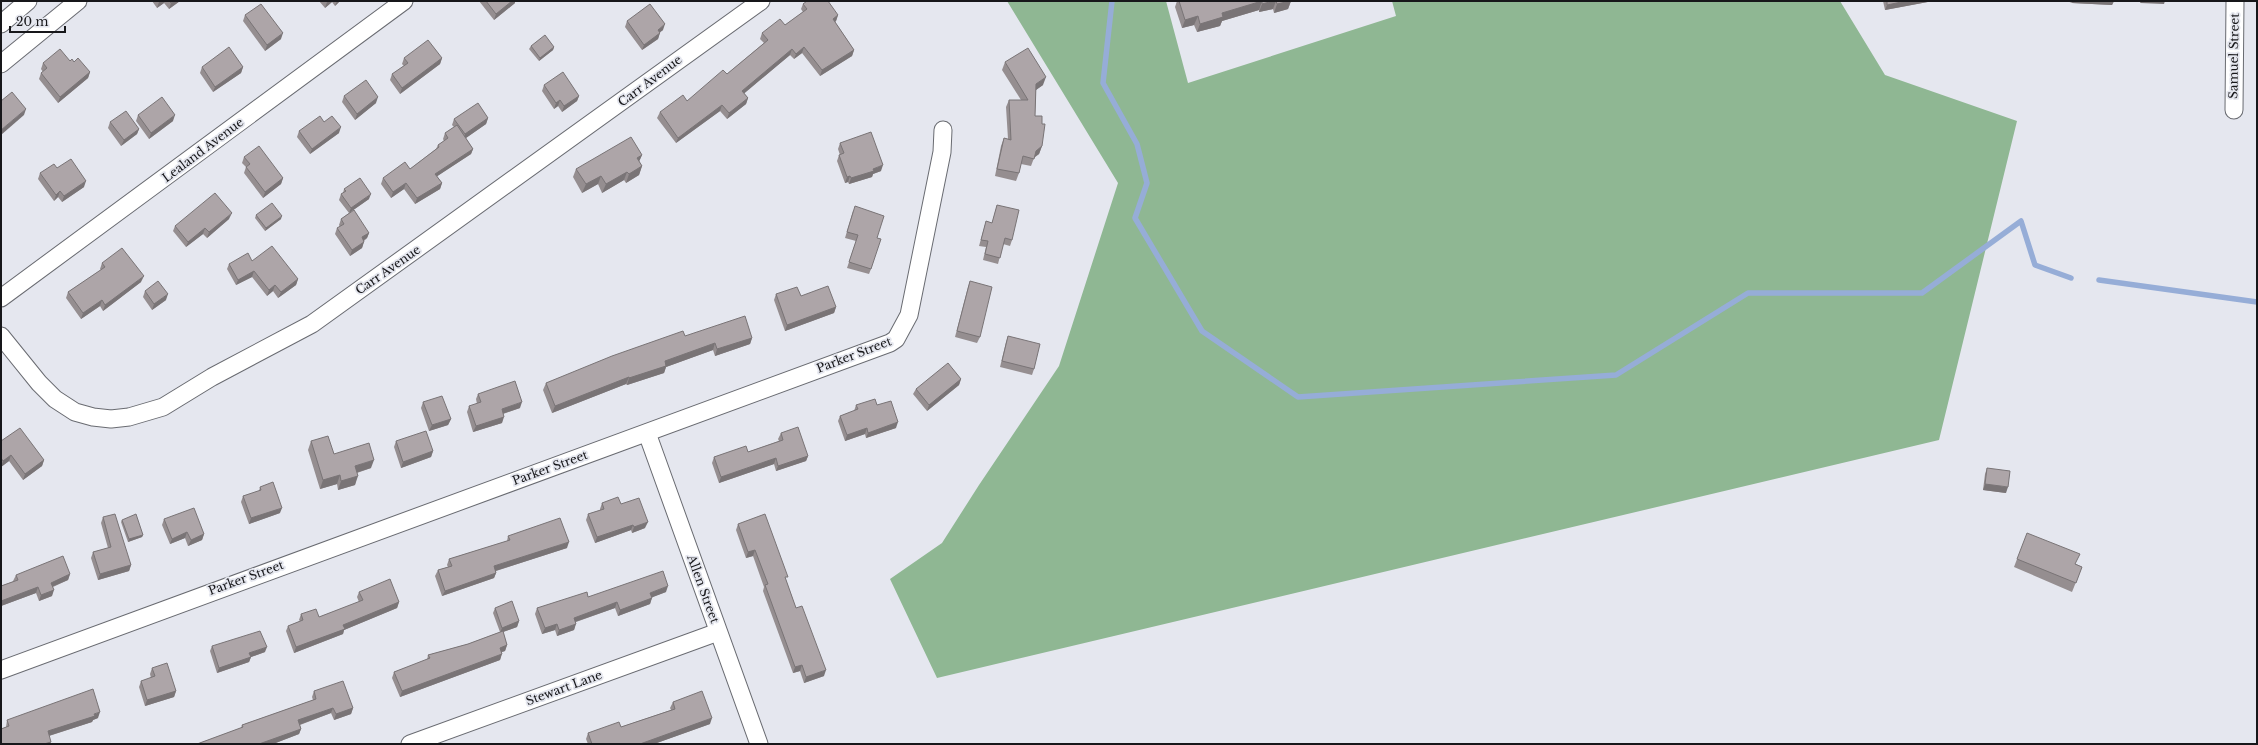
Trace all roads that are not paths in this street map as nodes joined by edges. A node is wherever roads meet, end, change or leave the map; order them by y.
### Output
1 (28, 1) edge
2 (78, 1) edge
3 (404, 1) edge
4 (761, 1) edge
5 (2235, 1) edge
6 (1, 24) edge
7 (1, 64) edge
8 (2234, 110) dead end
9 (943, 130) dead end
10 (1, 298) edge
11 (1, 336) edge
12 (646, 433) junction
13 (718, 632) junction
14 (1, 670) edge
15 (410, 744) edge
16 (759, 744) edge

1 - 6 street
2 - 7 street
3 - 10 street, Lealand Avenue
4 - 11 street, Carr Avenue
5 - 8 street, Samuel Street
9 - 12 street, Parker Street
12 - 13 street, Allen Street
12 - 14 street, Parker Street
13 - 15 street, Stewart Lane
13 - 16 street, Allen Street

